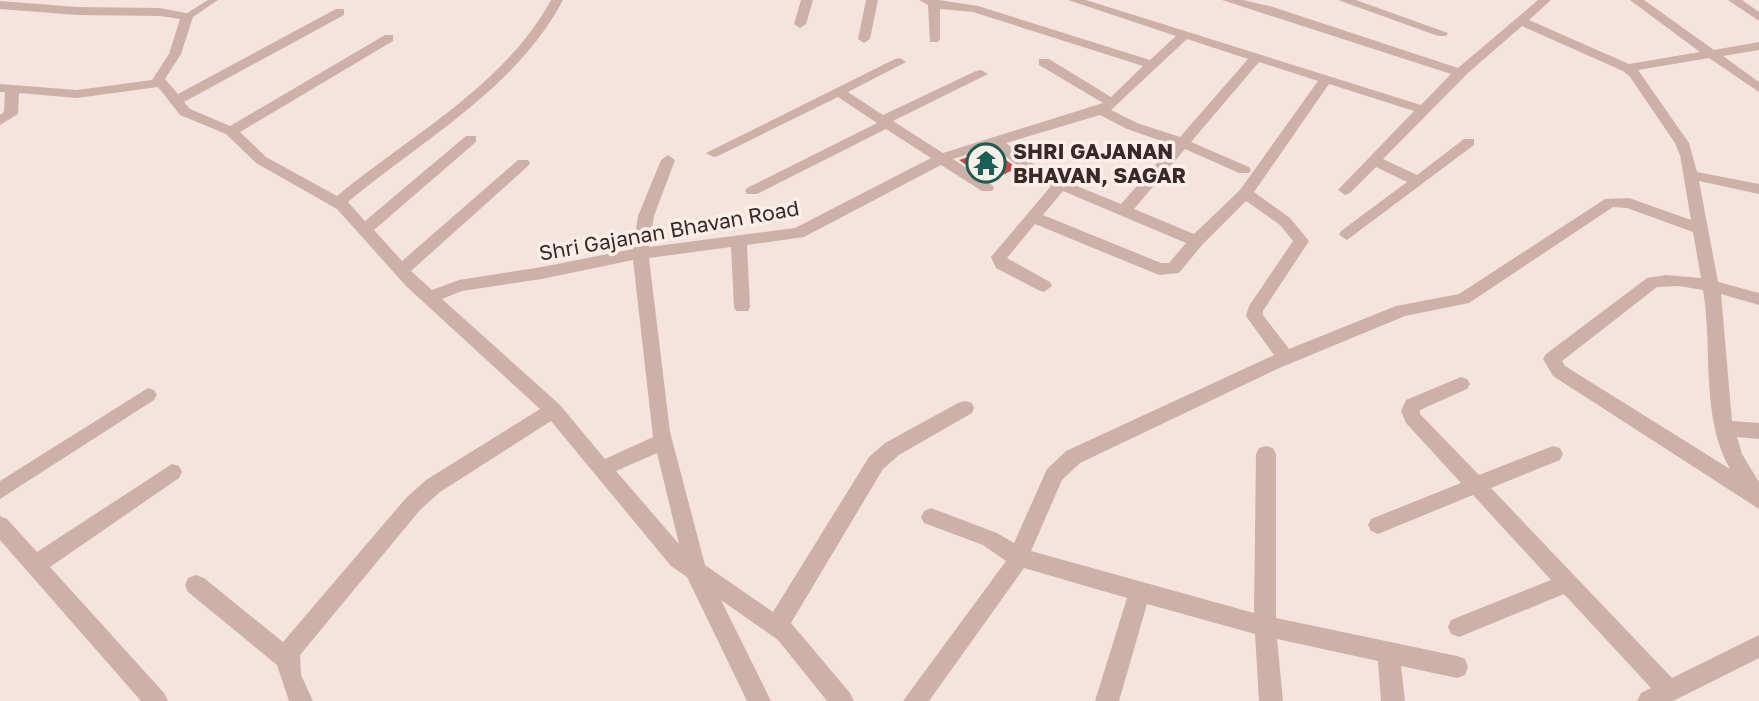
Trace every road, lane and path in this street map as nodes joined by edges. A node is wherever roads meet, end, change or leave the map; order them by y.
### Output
1 (214, 0) edge
2 (557, 0) edge
3 (807, 0) edge
4 (872, 0) edge
5 (1074, 0) edge
6 (1228, 0) edge
7 (1344, 0) edge
8 (1636, 0) edge
9 (1734, 0) edge
10 (1749, 0) edge
11 (930, 1) edge
12 (1541, 1) edge
13 (1, 5) edge
14 (1759, 6) edge
15 (340, 12) dead end
16 (187, 17) junction
17 (1759, 17) edge
18 (1521, 21) junction
19 (800, 24) dead end
20 (1442, 33) dead end
21 (1184, 35) junction
22 (389, 38) dead end
23 (864, 39) dead end
24 (934, 39) dead end
25 (1759, 46) edge
26 (1710, 53) junction
27 (1256, 58) junction
28 (900, 62) dead end
29 (1044, 62) dead end
30 (1153, 65) junction
31 (1628, 68) junction
32 (1461, 73) junction
33 (981, 74) dead end
34 (1326, 79) junction
35 (159, 83) junction
36 (1759, 88) edge
37 (6, 89) edge
38 (839, 92) junction
39 (175, 101) junction
40 (1101, 109) junction
41 (1424, 110) junction
42 (0, 121) edge
43 (885, 121) junction
44 (231, 131) junction
45 (471, 139) dead end
46 (995, 142) junction
47 (1469, 142) dead end
48 (1180, 146) junction
49 (713, 153) dead end
50 (942, 158) junction
51 (668, 160) dead end
52 (1375, 161) junction
53 (523, 163) dead end
54 (1691, 175) junction
55 (1249, 181) junction
56 (1418, 181) junction
57 (1060, 185) junction
58 (987, 188) dead end
59 (1759, 189) edge
60 (1346, 190) dead end
61 (752, 191) dead end
62 (339, 202) junction
63 (1123, 212) junction
64 (1032, 217) junction
65 (365, 229) junction
66 (1701, 229) junction
67 (1348, 235) dead end
68 (739, 241) junction
69 (1196, 241) junction
70 (640, 253) junction
71 (402, 270) junction
72 (1044, 286) dead end
73 (1711, 286) junction
74 (430, 298) junction
75 (1759, 299) edge
76 (742, 307) dead end
77 (1286, 358) junction
78 (1461, 384) dead end
79 (148, 395) dead end
80 (965, 408) dead end
81 (552, 410) junction
82 (1725, 428) junction
83 (1759, 431) edge
84 (663, 441) junction
85 (1266, 454) dead end
86 (1553, 454) dead end
87 (602, 469) junction
88 (172, 472) dead end
89 (1475, 485) junction
90 (0, 491) edge
91 (1757, 497) edge
92 (931, 517) dead end
93 (0, 525) edge
94 (1378, 525) dead end
95 (1018, 558) junction
96 (36, 565) junction
97 (696, 573) junction
98 (1567, 583) junction
99 (196, 585) dead end
100 (1140, 592) junction
101 (1265, 625) junction
102 (777, 626) junction
103 (1459, 627) dead end
104 (1759, 646) edge
105 (1389, 652) junction
106 (287, 659) junction
107 (1457, 667) dead end
108 (1659, 696) edge
109 (156, 701) edge
110 (301, 701) edge
111 (759, 701) edge
112 (842, 701) edge
113 (915, 701) edge
114 (1107, 701) edge
115 (1270, 701) edge
116 (1393, 701) edge

1 - 16 lane
2 - 62 street
3 - 19 street
4 - 23 street
5 - 21 street
6 - 32 street
7 - 20 street
8 - 26 street
9 - 17 street
10 - 14 street
11 - 24 street
11 - 30 street
12 - 18 street
13 - 16 street
15 - 39 street
16 - 35 street
18 - 31 street
18 - 32 street
21 - 27 street
21 - 30 street, Shri Gajanan Bhavan Road
22 - 44 street
25 - 26 street
26 - 31 street
26 - 36 street
27 - 34 street
27 - 48 street
28 - 38 street
29 - 40 street
30 - 40 street, Shri Gajanan Bhavan Road
31 - 54 street
32 - 41 street
33 - 43 street
34 - 41 street
34 - 55 street
35 - 37 street
35 - 39 street
37 - 42 street
38 - 43 street
38 - 49 street
39 - 44 street
40 - 46 street, Shri Gajanan Bhavan Road
40 - 48 street
41 - 52 street
43 - 50 street
43 - 61 street
44 - 62 street
45 - 65 street
46 - 50 street, Shri Gajanan Bhavan Road
46 - 57 street
47 - 56 street
48 - 55 street
48 - 63 street
50 - 58 street
50 - 68 street, Shri Gajanan Bhavan Road
51 - 70 street
52 - 56 street
52 - 60 street
53 - 71 street
54 - 59 street
54 - 66 street
55 - 69 street
55 - 77 street
56 - 67 street
57 - 63 street
57 - 64 street
62 - 65 street
63 - 69 street
64 - 69 street
64 - 72 street
65 - 71 street
66 - 73 street
66 - 77 street
68 - 70 street, Shri Gajanan Bhavan Road
68 - 76 street
70 - 74 street, Shri Gajanan Bhavan Road
70 - 84 street
71 - 74 street
73 - 75 street
73 - 82 street
73 - 91 street
74 - 81 street
77 - 95 street
78 - 89 street
79 - 90 street
80 - 102 street
81 - 87 street
81 - 106 street
82 - 83 street
82 - 91 street
84 - 87 street
84 - 97 street
85 - 101 street
86 - 89 street
87 - 97 street
88 - 96 street
89 - 94 street
89 - 98 street
92 - 95 street
93 - 96 street
95 - 100 street
95 - 113 street
96 - 109 street
97 - 102 street
97 - 111 street
98 - 103 street
98 - 108 street
99 - 106 street
100 - 101 street
100 - 114 street
101 - 105 street
101 - 115 street
102 - 112 street
104 - 108 street
105 - 107 street
105 - 116 street
106 - 110 street

